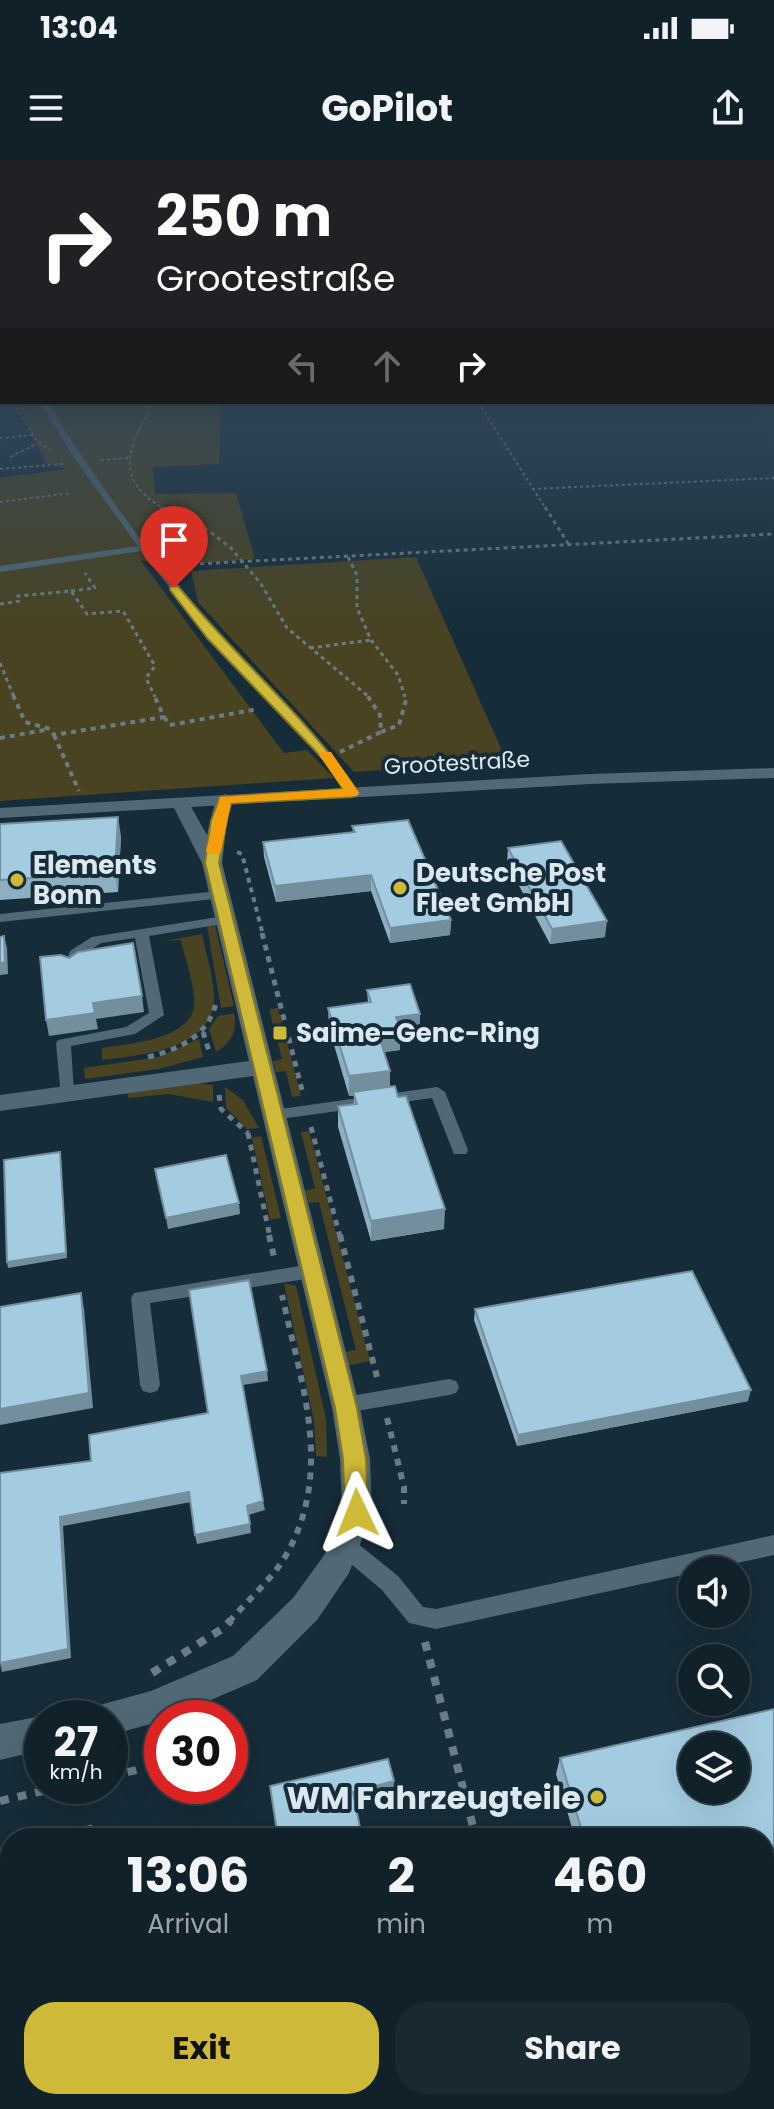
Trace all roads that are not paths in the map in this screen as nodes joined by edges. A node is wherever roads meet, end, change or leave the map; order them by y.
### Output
1 (75, 452) edge
2 (143, 548) junction
3 (0, 569) edge
4 (774, 773) edge
5 (352, 793) junction
6 (225, 799) junction
7 (180, 802) junction
8 (0, 813) edge
9 (212, 863) junction
10 (218, 895) junction
11 (0, 918) edge
12 (224, 920) junction
13 (141, 932) junction
14 (71, 967) edge
15 (261, 1067) junction
16 (66, 1093) junction
17 (0, 1103) edge
18 (273, 1115) junction
19 (460, 1150) dead end
20 (312, 1271) junction
21 (150, 1385) dead end
22 (449, 1387) dead end
23 (345, 1405) junction
24 (774, 1545) edge
25 (345, 1546) junction
26 (128, 1713) edge
27 (24, 1737) edge
28 (0, 1742) edge

1 - 2 lane
2 - 3 lane
2 - 5 lane
4 - 5 street, Grootestraße
5 - 6 street, Grootestraße
6 - 7 street, Grootestraße
6 - 9 street
7 - 8 street, Grootestraße
7 - 9 street
9 - 10 street
10 - 11 lane
10 - 12 street
12 - 13 lane
12 - 15 street
13 - 14 lane
13 - 16 lane
15 - 16 street
15 - 18 street
16 - 17 street
18 - 19 lane
18 - 20 street
20 - 21 lane
20 - 23 street
22 - 23 lane
23 - 25 street
24 - 25 lane
25 - 26 street
27 - 28 street

